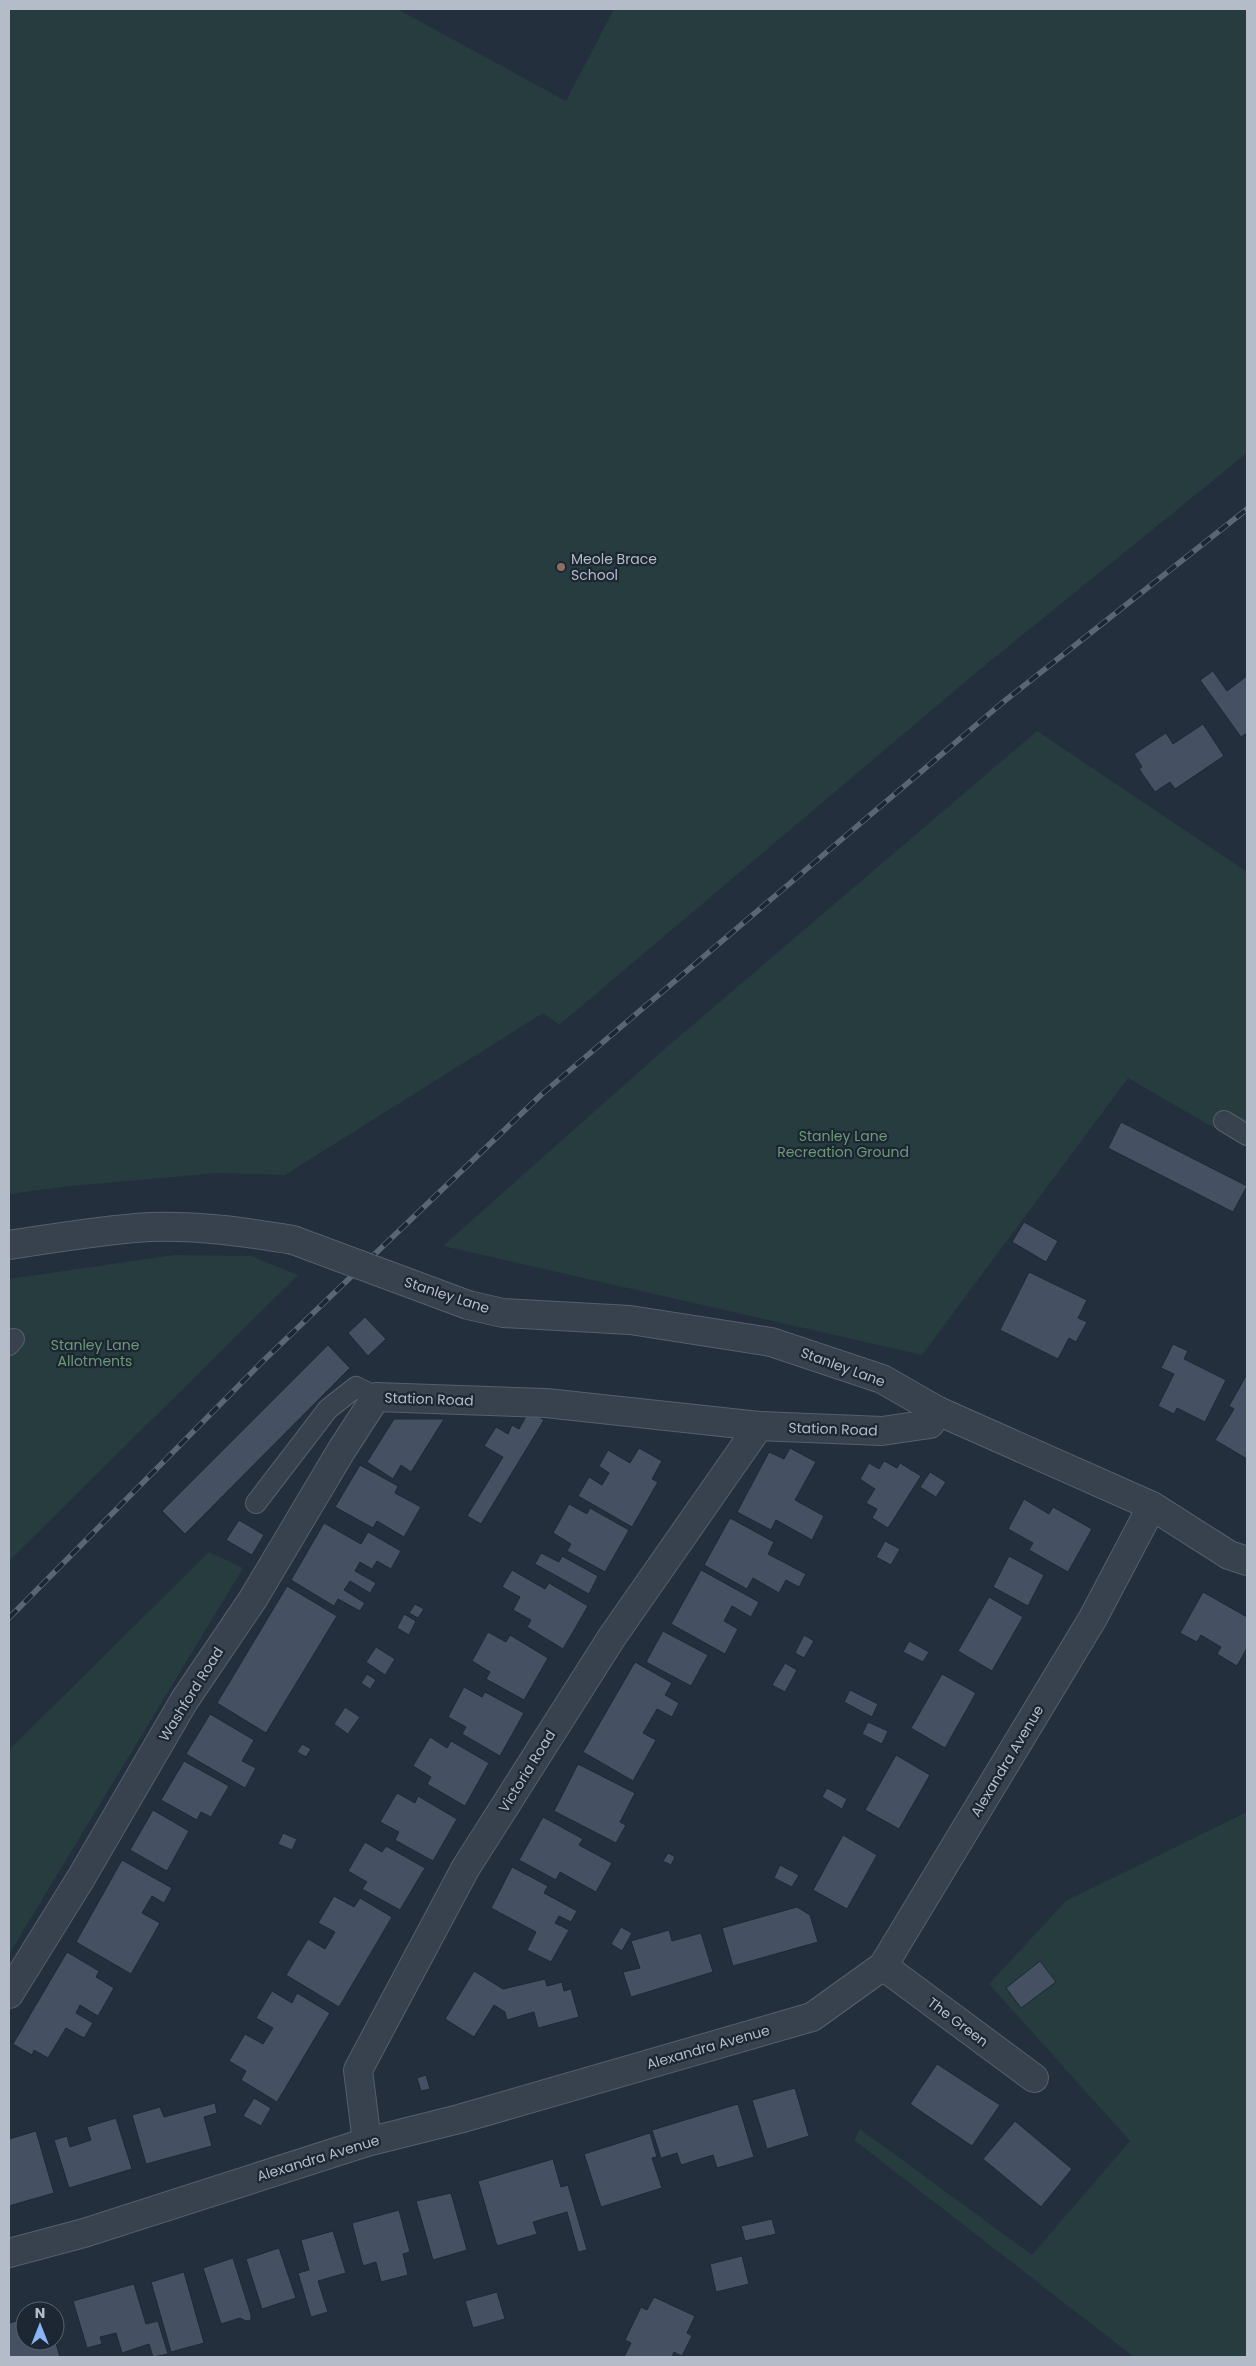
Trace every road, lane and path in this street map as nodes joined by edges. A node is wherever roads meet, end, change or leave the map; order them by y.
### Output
1 (1224, 1121) dead end
2 (1247, 1135) edge
3 (9, 1245) edge
4 (376, 1397) junction
5 (938, 1411) junction
6 (759, 1426) junction
7 (256, 1503) dead end
8 (1152, 1506) junction
9 (1247, 1561) edge
10 (883, 1966) junction
11 (9, 1994) edge
12 (1034, 2078) dead end
13 (367, 2142) junction
14 (9, 2253) edge

1 - 2 lane
3 - 5 street, Stanley Lane, bridge
4 - 6 street, Station Road
4 - 7 lane
4 - 11 street, Washford Road
5 - 6 street, Station Road
5 - 8 street
6 - 13 street, Victoria Road
8 - 9 street
8 - 10 street, Alexandra Avenue
10 - 12 street, The Green
10 - 13 street, Alexandra Avenue
13 - 14 street, Alexandra Avenue

